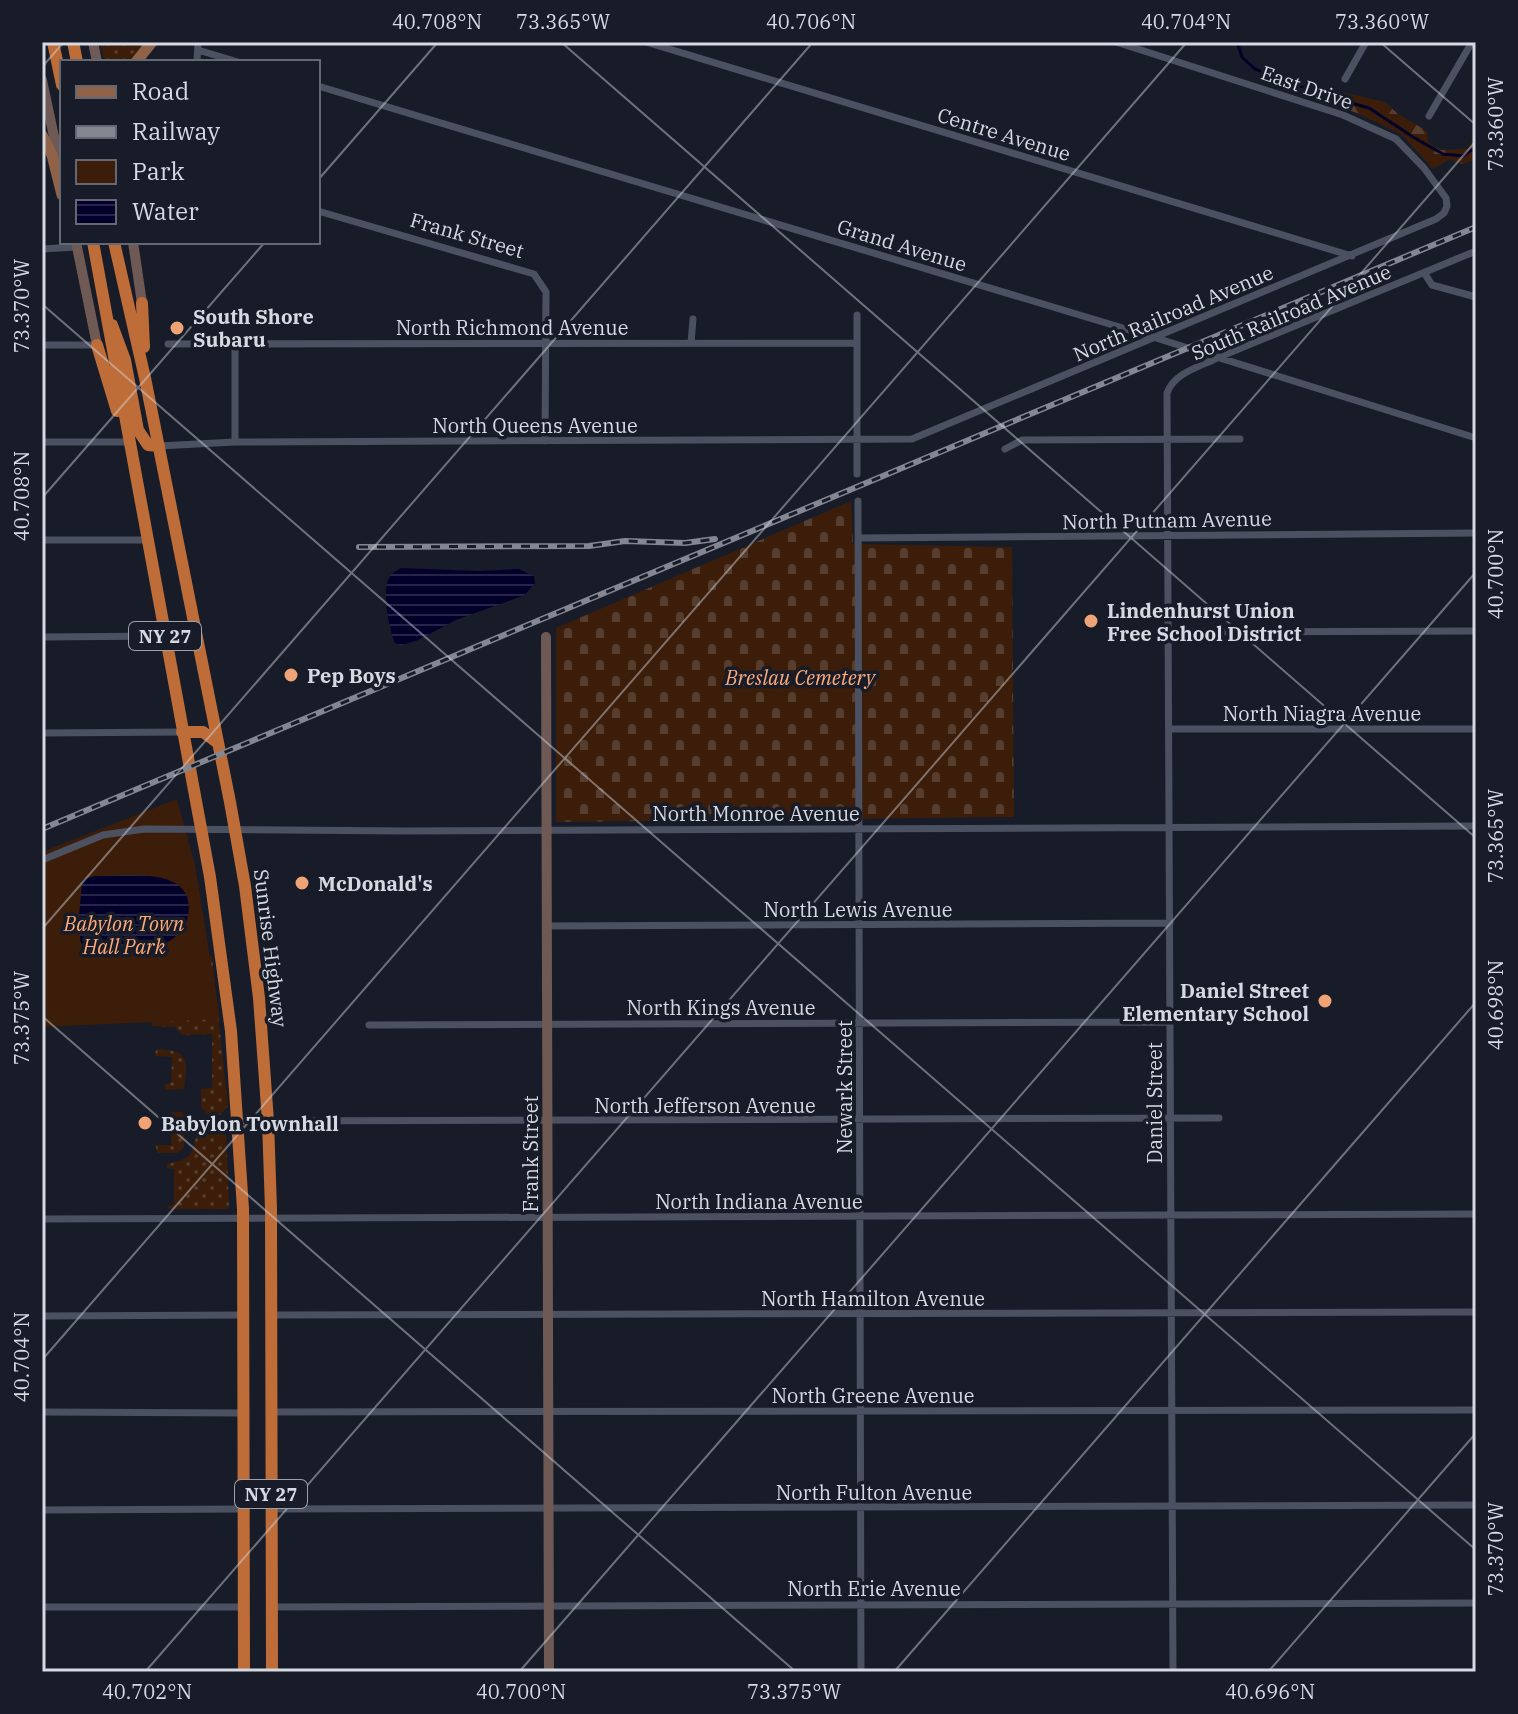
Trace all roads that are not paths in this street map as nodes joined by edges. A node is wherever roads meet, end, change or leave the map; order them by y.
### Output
1 (53, 42) edge
2 (152, 42) edge
3 (646, 42) edge
4 (1116, 42) edge
5 (1366, 42) edge
6 (1472, 42) edge
7 (198, 46) edge
8 (138, 60) edge
9 (233, 60) edge
10 (60, 75) edge
11 (1345, 79) dead end
12 (42, 80) edge
13 (320, 87) edge
14 (1429, 116) dead end
15 (42, 135) edge
16 (60, 166) edge
17 (60, 187) edge
18 (320, 212) edge
19 (1444, 213) joint
20 (76, 244) edge
21 (93, 244) edge
22 (114, 244) edge
23 (133, 244) edge
24 (42, 249) edge
25 (1476, 251) edge
26 (1353, 256) junction
27 (1425, 274) junction
28 (1476, 297) edge
29 (102, 300) junction
30 (142, 303) joint
31 (857, 315) dead end
32 (693, 319) dead end
33 (1156, 338) junction
34 (546, 343) junction
35 (691, 343) junction
36 (856, 343) junction
37 (168, 344) dead end
38 (235, 344) junction
39 (42, 345) edge
40 (97, 345) junction
41 (1217, 358) junction
42 (145, 378) junction
43 (1167, 438) junction
44 (1476, 438) edge
45 (857, 439) junction
46 (912, 439) joint
47 (1240, 439) dead end
48 (545, 441) junction
49 (42, 442) edge
50 (129, 442) junction
51 (235, 442) junction
52 (159, 446) junction
53 (1005, 449) dead end
54 (857, 474) dead end
55 (858, 501) dead end
56 (1476, 533) edge
57 (1167, 535) junction
58 (859, 538) junction
59 (42, 540) edge
60 (149, 540) junction
61 (1476, 631) edge
62 (1168, 632) junction
63 (165, 636) junction
64 (42, 637) edge
65 (546, 637) dead end
66 (1169, 729) junction
67 (1476, 729) edge
68 (182, 732) junction
69 (42, 733) edge
70 (218, 743) junction
71 (1476, 826) edge
72 (1168, 827) junction
73 (857, 829) junction
74 (201, 830) junction
75 (235, 830) junction
76 (546, 830) junction
77 (42, 860) edge
78 (1170, 923) junction
79 (859, 925) junction
80 (547, 926) junction
81 (1170, 1022) junction
82 (859, 1023) junction
83 (546, 1024) junction
84 (369, 1025) dead end
85 (1219, 1118) dead end
86 (859, 1119) junction
87 (1169, 1120) junction
88 (238, 1121) junction
89 (268, 1121) junction
90 (549, 1122) junction
91 (1476, 1214) edge
92 (1171, 1215) junction
93 (860, 1217) junction
94 (243, 1218) junction
95 (271, 1218) junction
96 (548, 1218) junction
97 (42, 1219) edge
98 (1476, 1312) edge
99 (1170, 1313) junction
100 (860, 1314) junction
101 (243, 1315) junction
102 (271, 1315) junction
103 (42, 1316) edge
104 (548, 1316) junction
105 (1476, 1410) edge
106 (862, 1411) junction
107 (1172, 1411) junction
108 (42, 1412) edge
109 (271, 1412) junction
110 (244, 1413) junction
111 (549, 1413) junction
112 (1476, 1505) edge
113 (1174, 1507) junction
114 (862, 1508) junction
115 (244, 1509) junction
116 (272, 1509) junction
117 (42, 1510) edge
118 (548, 1510) junction
119 (1173, 1603) junction
120 (1476, 1603) edge
121 (860, 1604) junction
122 (548, 1606) junction
123 (42, 1607) edge
124 (244, 1607) junction
125 (272, 1607) junction
126 (244, 1672) edge
127 (272, 1672) edge
128 (549, 1672) edge
129 (861, 1672) edge
130 (1173, 1672) edge

1 - 10 highway
2 - 8 main road
3 - 26 street, Centre Avenue
4 - 19 street, East Drive
5 - 11 street
6 - 14 street
7 - 9 street
12 - 16 street
13 - 33 street, Grand Avenue
15 - 17 main road
18 - 34 street, Frank Street
19 - 26 street, North Railroad Avenue
20 - 24 street
20 - 40 street
21 - 29 highway, NY 27
22 - 42 highway, Sunrise Highway / NY 27
23 - 30 street
25 - 27 street, South Railroad Avenue
26 - 33 street, North Railroad Avenue
27 - 28 street
27 - 41 street, South Railroad Avenue
29 - 50 highway, NY 27
29 - 52 highway
30 - 42 highway
31 - 36 street
32 - 35 street
33 - 41 street, Grand Avenue
33 - 46 street, North Railroad Avenue
34 - 35 street, North Richmond Avenue
34 - 38 street, North Richmond Avenue
34 - 48 street, Frank Street
35 - 36 street, North Richmond Avenue
36 - 45 street
37 - 38 street, North Richmond Avenue
38 - 51 street
39 - 40 street
40 - 50 highway
41 - 43 street, South Railroad Avenue
41 - 44 street, Grand Avenue
42 - 52 highway, Sunrise Highway / NY 27
43 - 47 street
43 - 53 street
43 - 57 street, Daniel Street
45 - 46 street, North Queens Avenue
45 - 48 street, North Queens Avenue
45 - 54 street
48 - 51 street, North Queens Avenue
49 - 50 street
50 - 60 highway, NY 27
51 - 52 street, North Queens Avenue
52 - 70 highway, Sunrise Highway / NY 27
55 - 58 street, Newark Street
56 - 57 street, North Putnam Avenue
57 - 58 street, North Putnam Avenue
57 - 62 street, Daniel Street
58 - 73 street, Newark Street
59 - 60 street
60 - 63 highway, NY 27
61 - 62 street
62 - 66 street, Daniel Street
63 - 64 street
63 - 68 highway, NY 27
65 - 76 street, Frank Street
66 - 67 street, North Niagra Avenue
66 - 72 street, Daniel Street
68 - 69 street
68 - 70 highway
68 - 74 highway, NY 27
70 - 75 highway, Sunrise Highway / NY 27
71 - 72 street, North Monroe Avenue
72 - 73 street, North Monroe Avenue
72 - 78 street, Daniel Street
73 - 76 street, North Monroe Avenue
73 - 79 street, Newark Street
74 - 75 street, North Monroe Avenue
74 - 77 street, North Monroe Avenue
74 - 88 highway, NY 27
75 - 76 street, North Monroe Avenue
75 - 89 highway, Sunrise Highway / NY 27
76 - 80 street, Frank Street
78 - 79 street, North Lewis Avenue
78 - 81 street, Daniel Street
79 - 80 street, North Lewis Avenue
79 - 82 street, Newark Street
80 - 83 street, Frank Street
81 - 82 street, North Kings Avenue
81 - 87 street, Daniel Street
82 - 83 street, North Kings Avenue
82 - 86 street, Newark Street
83 - 84 street, North Kings Avenue
83 - 90 street, Frank Street
85 - 87 street, North Jefferson Avenue
86 - 87 street, North Jefferson Avenue
86 - 90 street, North Jefferson Avenue
86 - 93 street, Newark Street
87 - 92 street, Daniel Street
88 - 89 street, North Jefferson Avenue
88 - 94 highway, NY 27
89 - 90 street, North Jefferson Avenue
89 - 95 highway, Sunrise Highway / NY 27
90 - 96 street, Frank Street
91 - 92 street, North Indiana Avenue
92 - 93 street, North Indiana Avenue
92 - 99 street, Daniel Street
93 - 96 street, North Indiana Avenue
93 - 100 street, Newark Street
94 - 95 street, North Indiana Avenue
94 - 97 street, North Indiana Avenue
94 - 101 highway, NY 27
95 - 96 street, North Indiana Avenue
95 - 102 highway, Sunrise Highway / NY 27
96 - 104 street, Frank Street
98 - 99 street, North Hamilton Avenue
99 - 100 street, North Hamilton Avenue
99 - 107 street, Daniel Street
100 - 104 street, North Hamilton Avenue
100 - 106 street, Newark Street
101 - 103 street
101 - 110 highway, NY 27
102 - 104 street, North Hamilton Avenue
102 - 109 highway, Sunrise Highway / NY 27
104 - 111 street, Frank Street
105 - 107 street, North Greene Avenue
106 - 107 street, North Greene Avenue
106 - 111 street, North Greene Avenue
106 - 114 street, Newark Street
107 - 113 street, Daniel Street
108 - 110 street
109 - 111 street, North Greene Avenue
109 - 116 highway, Sunrise Highway / NY 27
110 - 115 highway, NY 27
111 - 118 street, Frank Street
112 - 113 street, North Fulton Avenue
113 - 114 street, North Fulton Avenue
113 - 119 street, Daniel Street
114 - 118 street, North Fulton Avenue
114 - 121 street, Newark Street
115 - 117 street
115 - 124 highway, NY 27
116 - 118 street, North Fulton Avenue
116 - 125 highway, Sunrise Highway / NY 27
118 - 122 street, Frank Street
119 - 120 street, North Erie Avenue
119 - 121 street, North Erie Avenue
119 - 130 street, Daniel Street
121 - 122 street, North Erie Avenue
121 - 129 street, Newark Street
122 - 125 street, North Erie Avenue
122 - 128 street, Frank Street
123 - 124 street
124 - 126 highway, NY 27
125 - 127 highway, Sunrise Highway / NY 27

